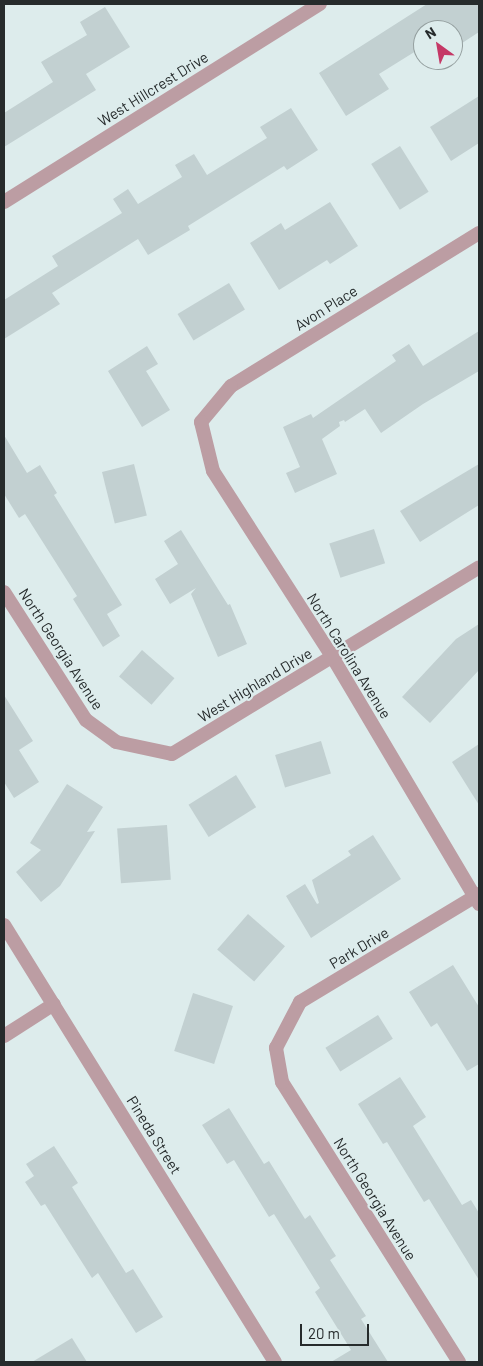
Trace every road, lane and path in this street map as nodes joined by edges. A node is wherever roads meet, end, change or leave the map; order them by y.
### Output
1 (320, 4) edge
2 (4, 202) edge
3 (479, 233) edge
4 (201, 422) joint
5 (479, 567) edge
6 (4, 592) edge
7 (332, 658) junction
8 (116, 742) joint
9 (478, 898) edge
10 (4, 925) edge
11 (54, 1004) junction
12 (4, 1036) edge
13 (276, 1048) joint
14 (275, 1362) edge
15 (459, 1362) edge

1 - 2 street, West Hillcrest Drive
3 - 4 street, Avon Place
4 - 7 street, North Carolina Avenue
5 - 7 street, West Highland Drive
6 - 8 street, North Georgia Avenue
7 - 8 street, West Highland Drive
7 - 9 street, North Carolina Avenue
9 - 13 street, Park Drive
10 - 11 street, Pineda Street
11 - 12 street
11 - 14 street, Pineda Street
13 - 15 street, North Georgia Avenue

